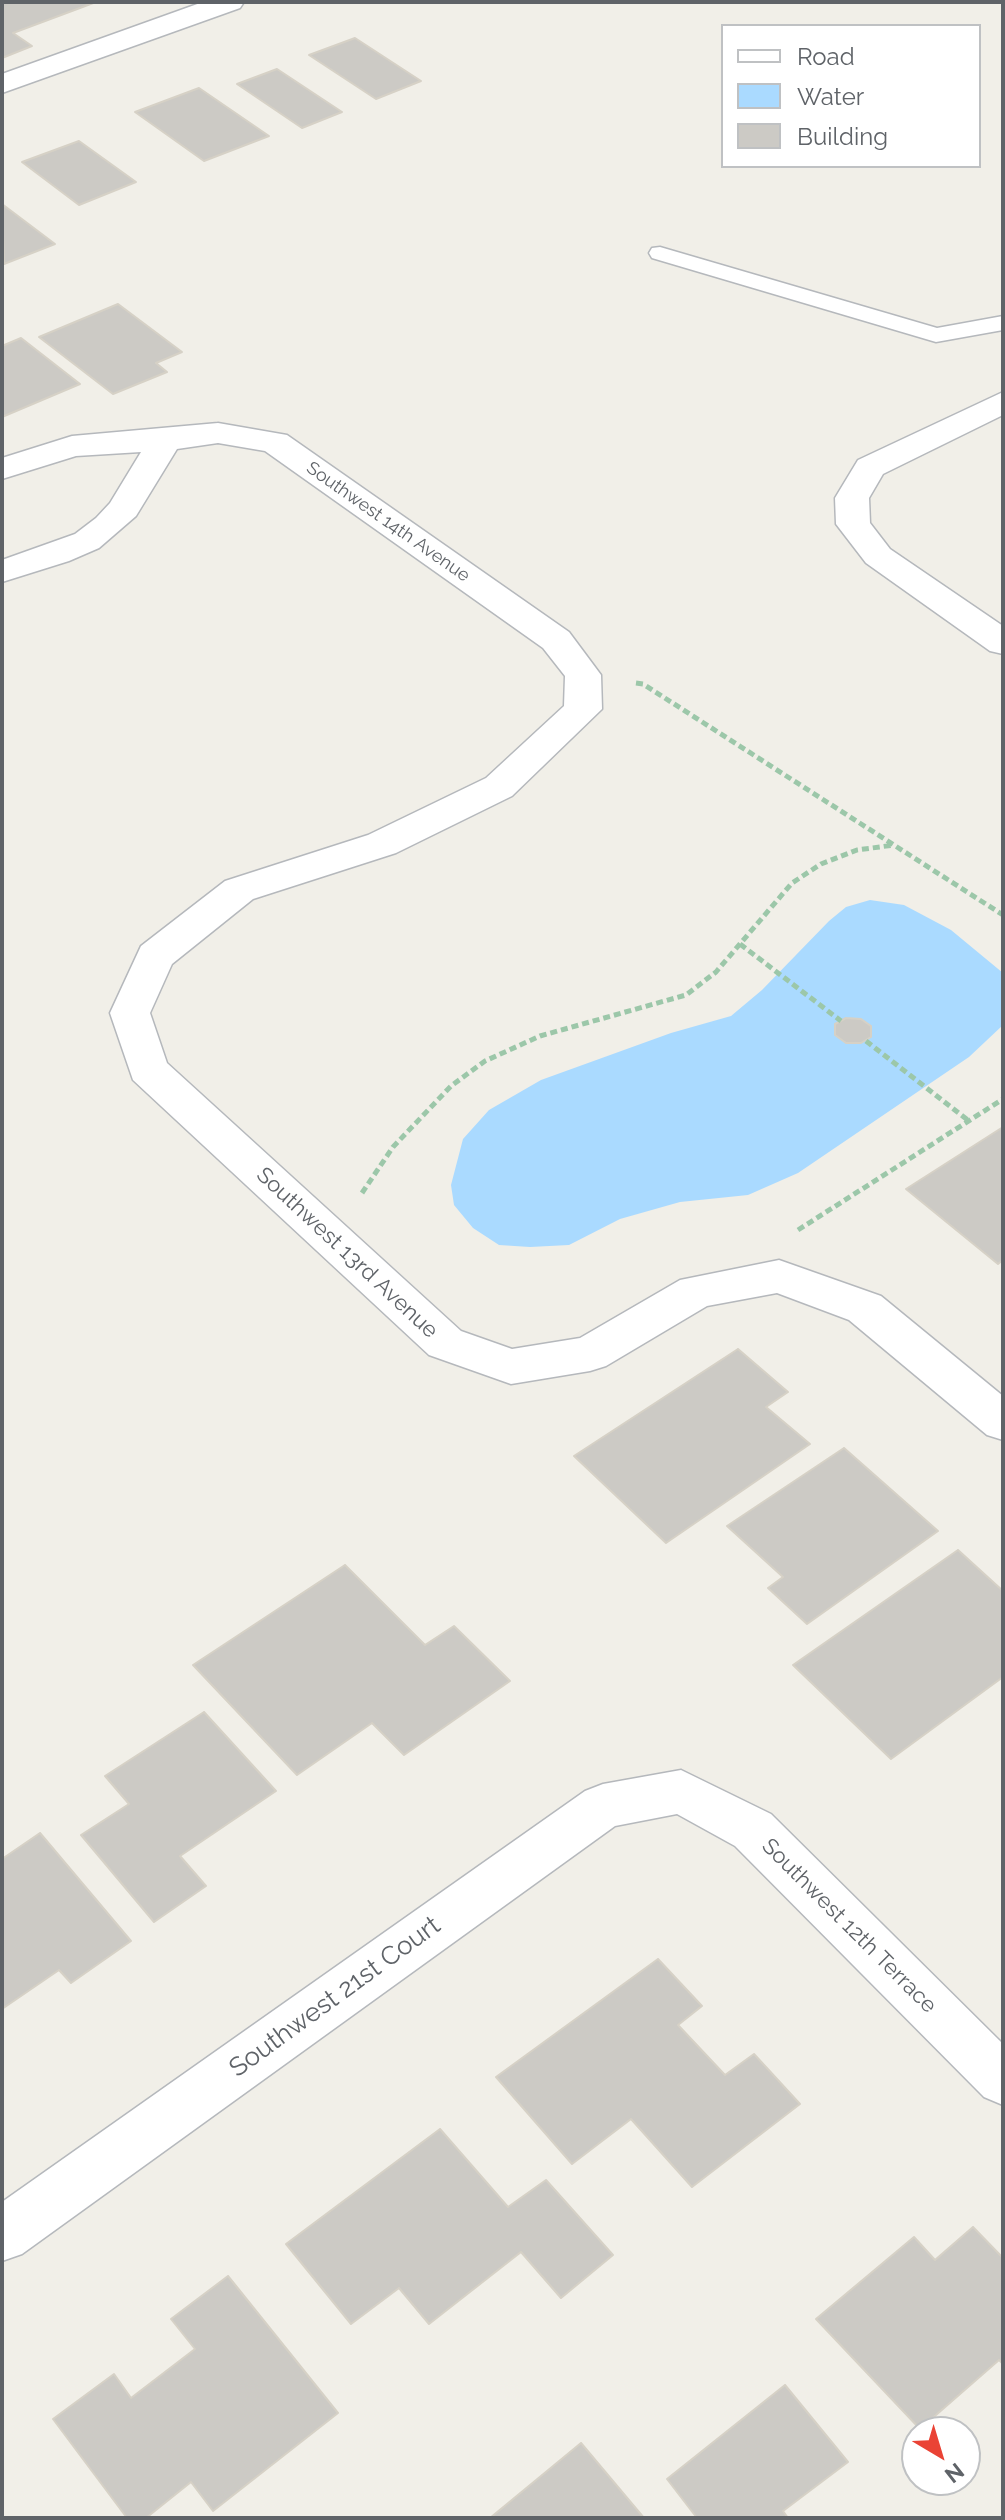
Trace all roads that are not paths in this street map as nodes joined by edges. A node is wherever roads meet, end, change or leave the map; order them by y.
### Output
1 (230, 2) edge
2 (2, 84) edge
3 (660, 253) dead end
4 (1003, 323) edge
5 (1003, 402) edge
6 (165, 440) junction
7 (2, 469) edge
8 (2, 571) edge
9 (1003, 643) edge
10 (130, 1013) joint
11 (1003, 1422) edge
12 (681, 1792) joint
13 (1003, 2080) edge
14 (2, 2235) edge

1 - 2 street
3 - 4 lane
5 - 9 street
6 - 7 street, Southwest 14th Avenue
6 - 8 street
6 - 10 street, Southwest 14th Avenue
10 - 11 street, Southwest 13rd Avenue
12 - 13 street, Southwest 12th Terrace
12 - 14 street, Southwest 21st Court

